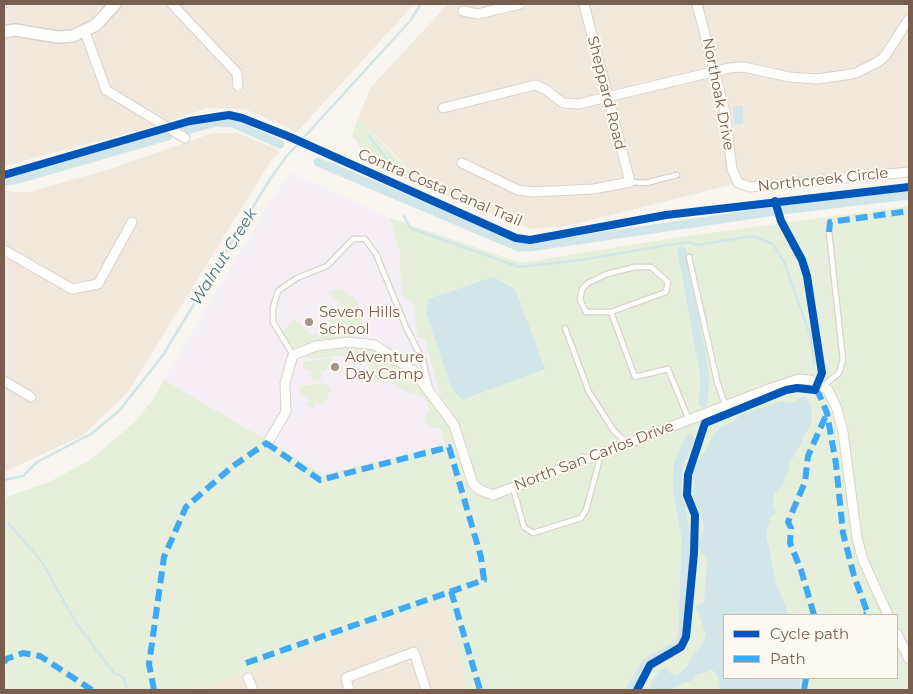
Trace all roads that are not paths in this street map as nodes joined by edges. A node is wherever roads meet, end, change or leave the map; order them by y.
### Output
1 (115, 4) edge
2 (172, 4) edge
3 (520, 4) edge
4 (584, 4) edge
5 (697, 4) edge
6 (463, 11) dead end
7 (909, 19) edge
8 (4, 32) edge
9 (85, 32) junction
10 (715, 71) junction
11 (238, 86) dead end
12 (607, 97) junction
13 (443, 108) dead end
14 (181, 135) dead end
15 (462, 163) dead end
16 (909, 172) edge
17 (677, 175) dead end
18 (630, 182) junction
19 (738, 183) joint
20 (132, 222) dead end
21 (829, 232) dead end
22 (4, 250) edge
23 (689, 257) dead end
24 (611, 312) junction
25 (565, 328) dead end
26 (293, 356) junction
27 (4, 382) edge
28 (823, 386) junction
29 (431, 393) junction
30 (32, 397) dead end
31 (725, 406) junction
32 (689, 420) junction
33 (268, 442) dead end
34 (626, 442) junction
35 (602, 452) junction
36 (513, 488) junction
37 (888, 614) edge
38 (898, 636) edge
39 (909, 659) edge
40 (248, 678) dead end
41 (253, 690) edge
42 (349, 690) edge
43 (426, 690) edge

1 - 9 street
2 - 11 street
3 - 6 street
4 - 12 street, Sheppard Road
5 - 10 street, Northoak Drive
7 - 10 street
8 - 9 street
9 - 14 street
10 - 12 street
10 - 19 street, Northoak Drive
12 - 13 street
12 - 18 street, Sheppard Road
15 - 18 street
16 - 19 street, Northcreek Circle
17 - 18 lane
20 - 22 street
21 - 28 lane
23 - 31 lane
24 - 24 lane
24 - 32 lane
25 - 34 lane
26 - 29 street, North San Carlos Drive
26 - 29 lane
26 - 33 street
27 - 30 street
28 - 31 street, North San Carlos Drive
28 - 37 street
29 - 36 street, North San Carlos Drive
31 - 32 street, North San Carlos Drive
32 - 34 street, North San Carlos Drive
34 - 35 street, North San Carlos Drive
35 - 36 street, North San Carlos Drive
35 - 36 lane
38 - 39 street
40 - 41 street
42 - 43 street

